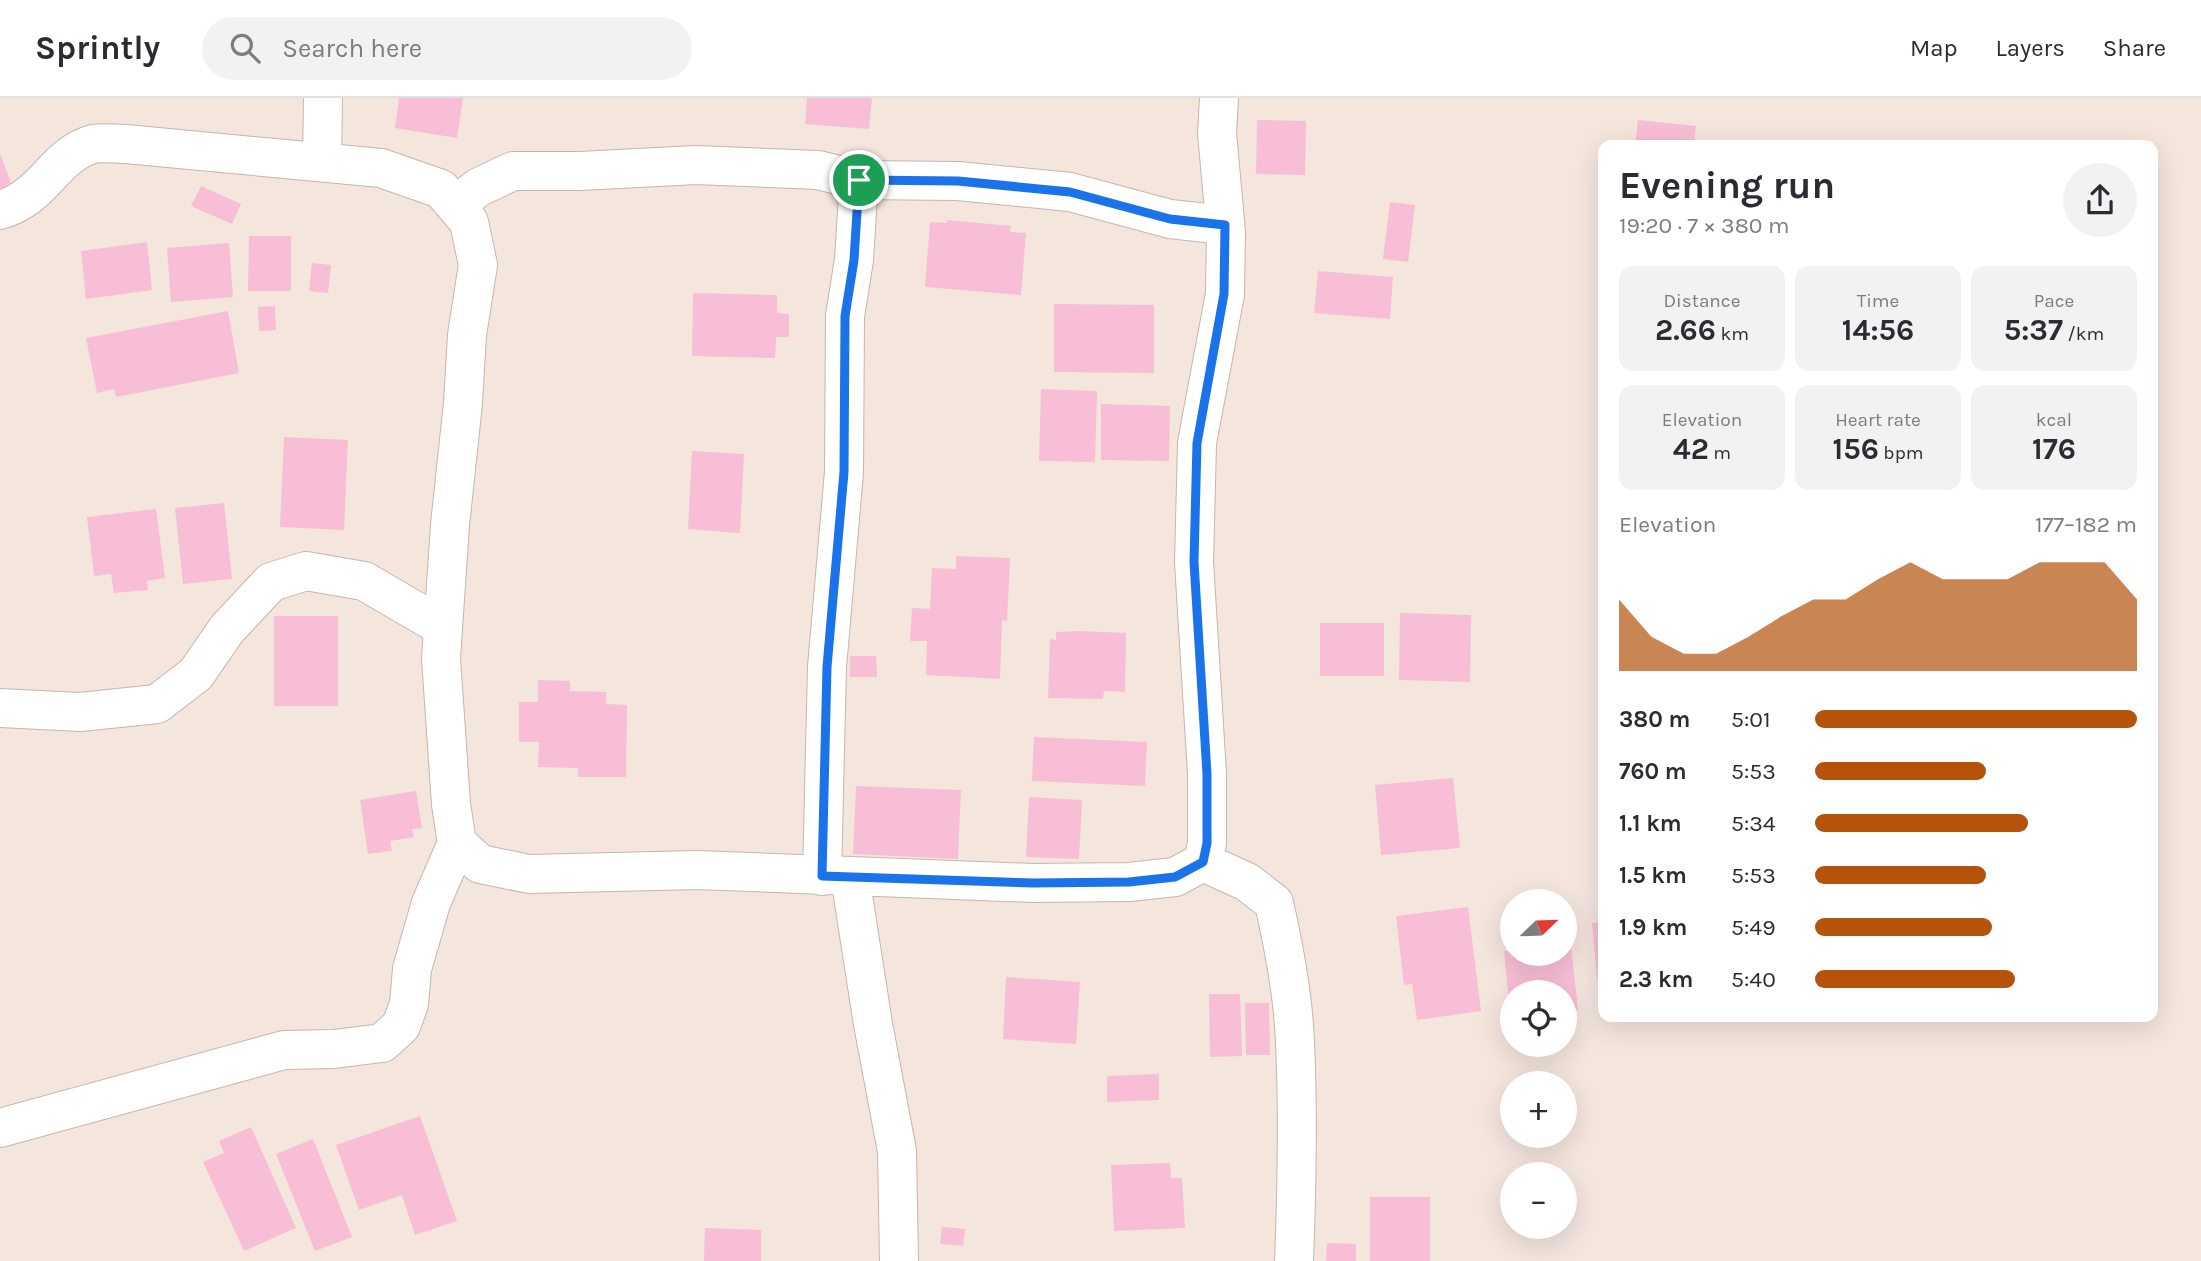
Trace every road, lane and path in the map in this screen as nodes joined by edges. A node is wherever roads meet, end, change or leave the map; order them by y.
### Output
1 (323, 98) edge
2 (1219, 98) edge
3 (322, 162) junction
4 (859, 180) junction
5 (455, 205) junction
6 (0, 210) edge
7 (1225, 225) junction
8 (443, 627) junction
9 (0, 708) edge
10 (457, 843) junction
11 (1203, 862) junction
12 (836, 876) junction
13 (0, 1128) edge
14 (899, 1261) edge
15 (1294, 1261) edge

1 - 3 street
2 - 7 street
3 - 5 street
3 - 6 street
4 - 5 street
4 - 7 street
4 - 12 street
5 - 8 street
7 - 11 street
8 - 9 street
8 - 10 street
10 - 12 street
10 - 13 street
11 - 12 street
11 - 15 street
12 - 14 street

